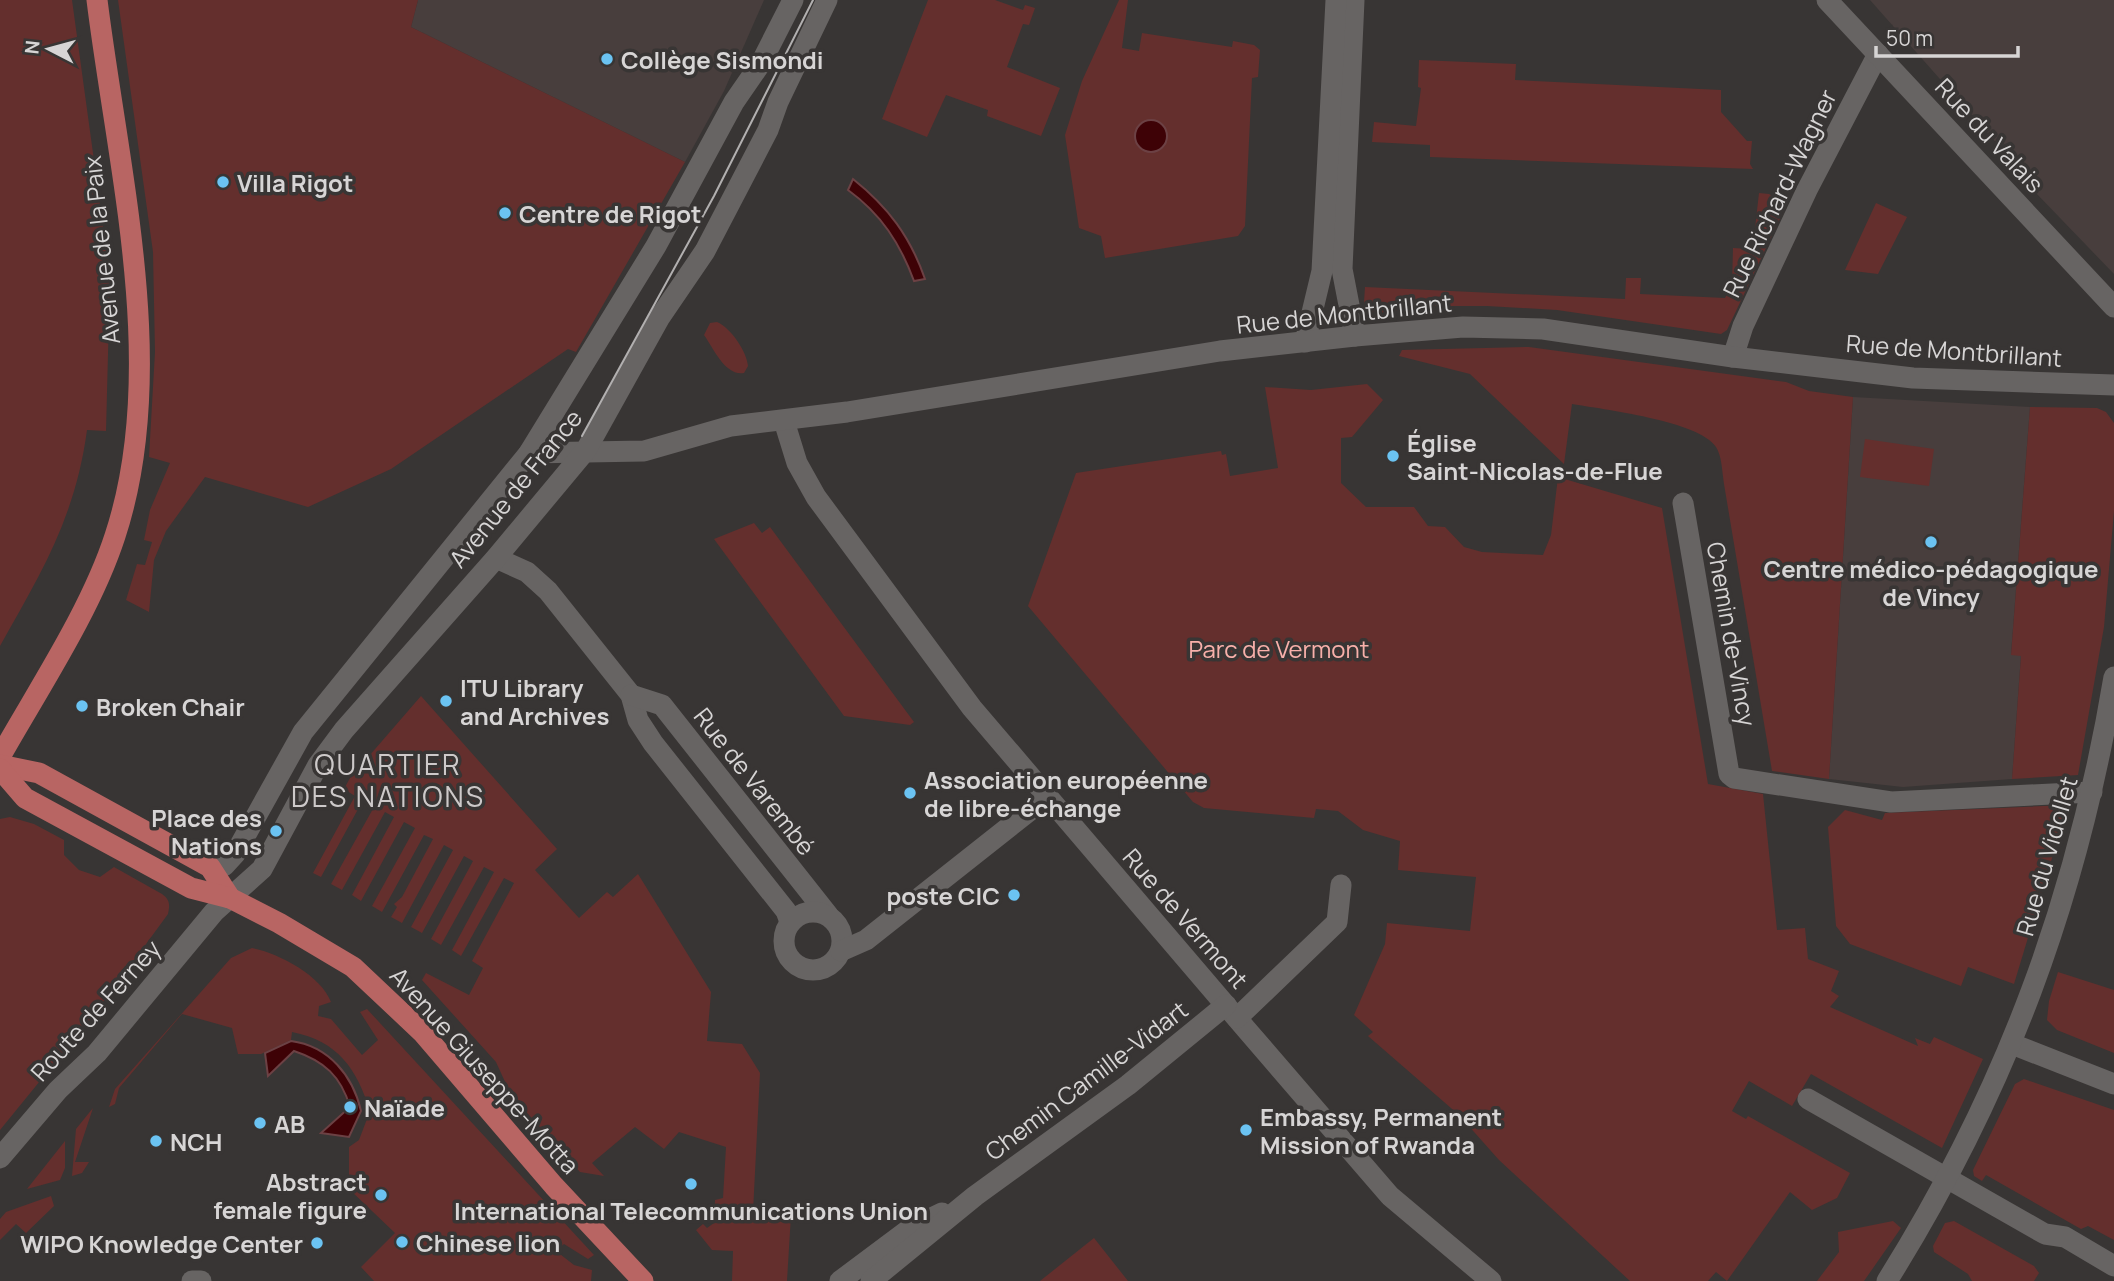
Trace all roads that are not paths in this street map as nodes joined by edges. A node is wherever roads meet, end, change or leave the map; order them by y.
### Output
1 (97, 0) edge
2 (793, 0) edge
3 (827, 0) edge
4 (1336, 0) edge
5 (1354, 0) edge
6 (1827, 0) edge
7 (1878, 54) junction
8 (1338, 141) junction
9 (1333, 258) junction
10 (2114, 307) edge
11 (1355, 335) junction
12 (1305, 342) junction
13 (1733, 357) junction
14 (2114, 385) edge
15 (784, 421) junction
16 (586, 450) junction
17 (529, 453) junction
18 (1683, 503) dead end
19 (496, 558) junction
20 (2113, 690) edge
21 (631, 695) junction
22 (0, 757) edge
23 (0, 767) edge
24 (2092, 792) junction
25 (1047, 797) junction
26 (211, 867) junction
27 (1341, 885) dead end
28 (230, 898) junction
29 (828, 915) junction
30 (790, 922) junction
31 (841, 951) junction
32 (1232, 1012) junction
33 (2012, 1044) junction
34 (2114, 1084) edge
35 (1808, 1099) dead end
36 (0, 1158) edge
37 (1949, 1179) junction
38 (975, 1196) junction
39 (2114, 1266) edge
40 (192, 1281) edge
41 (201, 1281) edge
42 (643, 1281) edge
43 (840, 1281) edge
44 (871, 1281) edge
45 (1491, 1281) edge
46 (1887, 1281) edge

1 - 22 main road, Avenue de la Paix
2 - 17 street, Avenue de France
3 - 16 street, Avenue de France
4 - 8 street
5 - 8 street
6 - 7 street, Rue du Valais
7 - 10 street, Rue du Valais
7 - 13 street, Rue Richard-Wagner
8 - 9 street
9 - 11 street
9 - 12 street
11 - 12 street, Rue de Montbrillant
11 - 13 street, Rue de Montbrillant
12 - 15 street, Rue de Montbrillant
13 - 14 street, Rue de Montbrillant
15 - 16 street, Rue de Montbrillant
15 - 25 street, Rue de Vermont
16 - 17 street, Rue de Montbrillant
16 - 19 street, Avenue de France
17 - 26 street, Avenue de France
18 - 24 street, Chemin de-Vincy
19 - 21 street
19 - 28 street, Avenue de France
20 - 24 street, Rue du Vidollet
21 - 29 street, Rue de Varembé
21 - 30 street
23 - 26 main road
23 - 28 main road
24 - 33 street, Rue du Vidollet
25 - 31 street
25 - 32 street, Rue de Vermont
26 - 28 main road
27 - 32 street, Chemin Camille-Vidart
28 - 36 street, Route de Ferney
28 - 42 main road, Avenue Giuseppe-Motta
29 - 30 street
29 - 31 street
30 - 31 street
32 - 38 street, Chemin Camille-Vidart
32 - 45 street, Rue de Vermont
33 - 34 street
33 - 37 street, Rue du Vidollet
35 - 37 street
37 - 39 street
37 - 46 street, Rue du Vidollet
38 - 43 street, Chemin Camille-Vidart
38 - 44 street, Chemin Camille-Vidart
40 - 41 street

